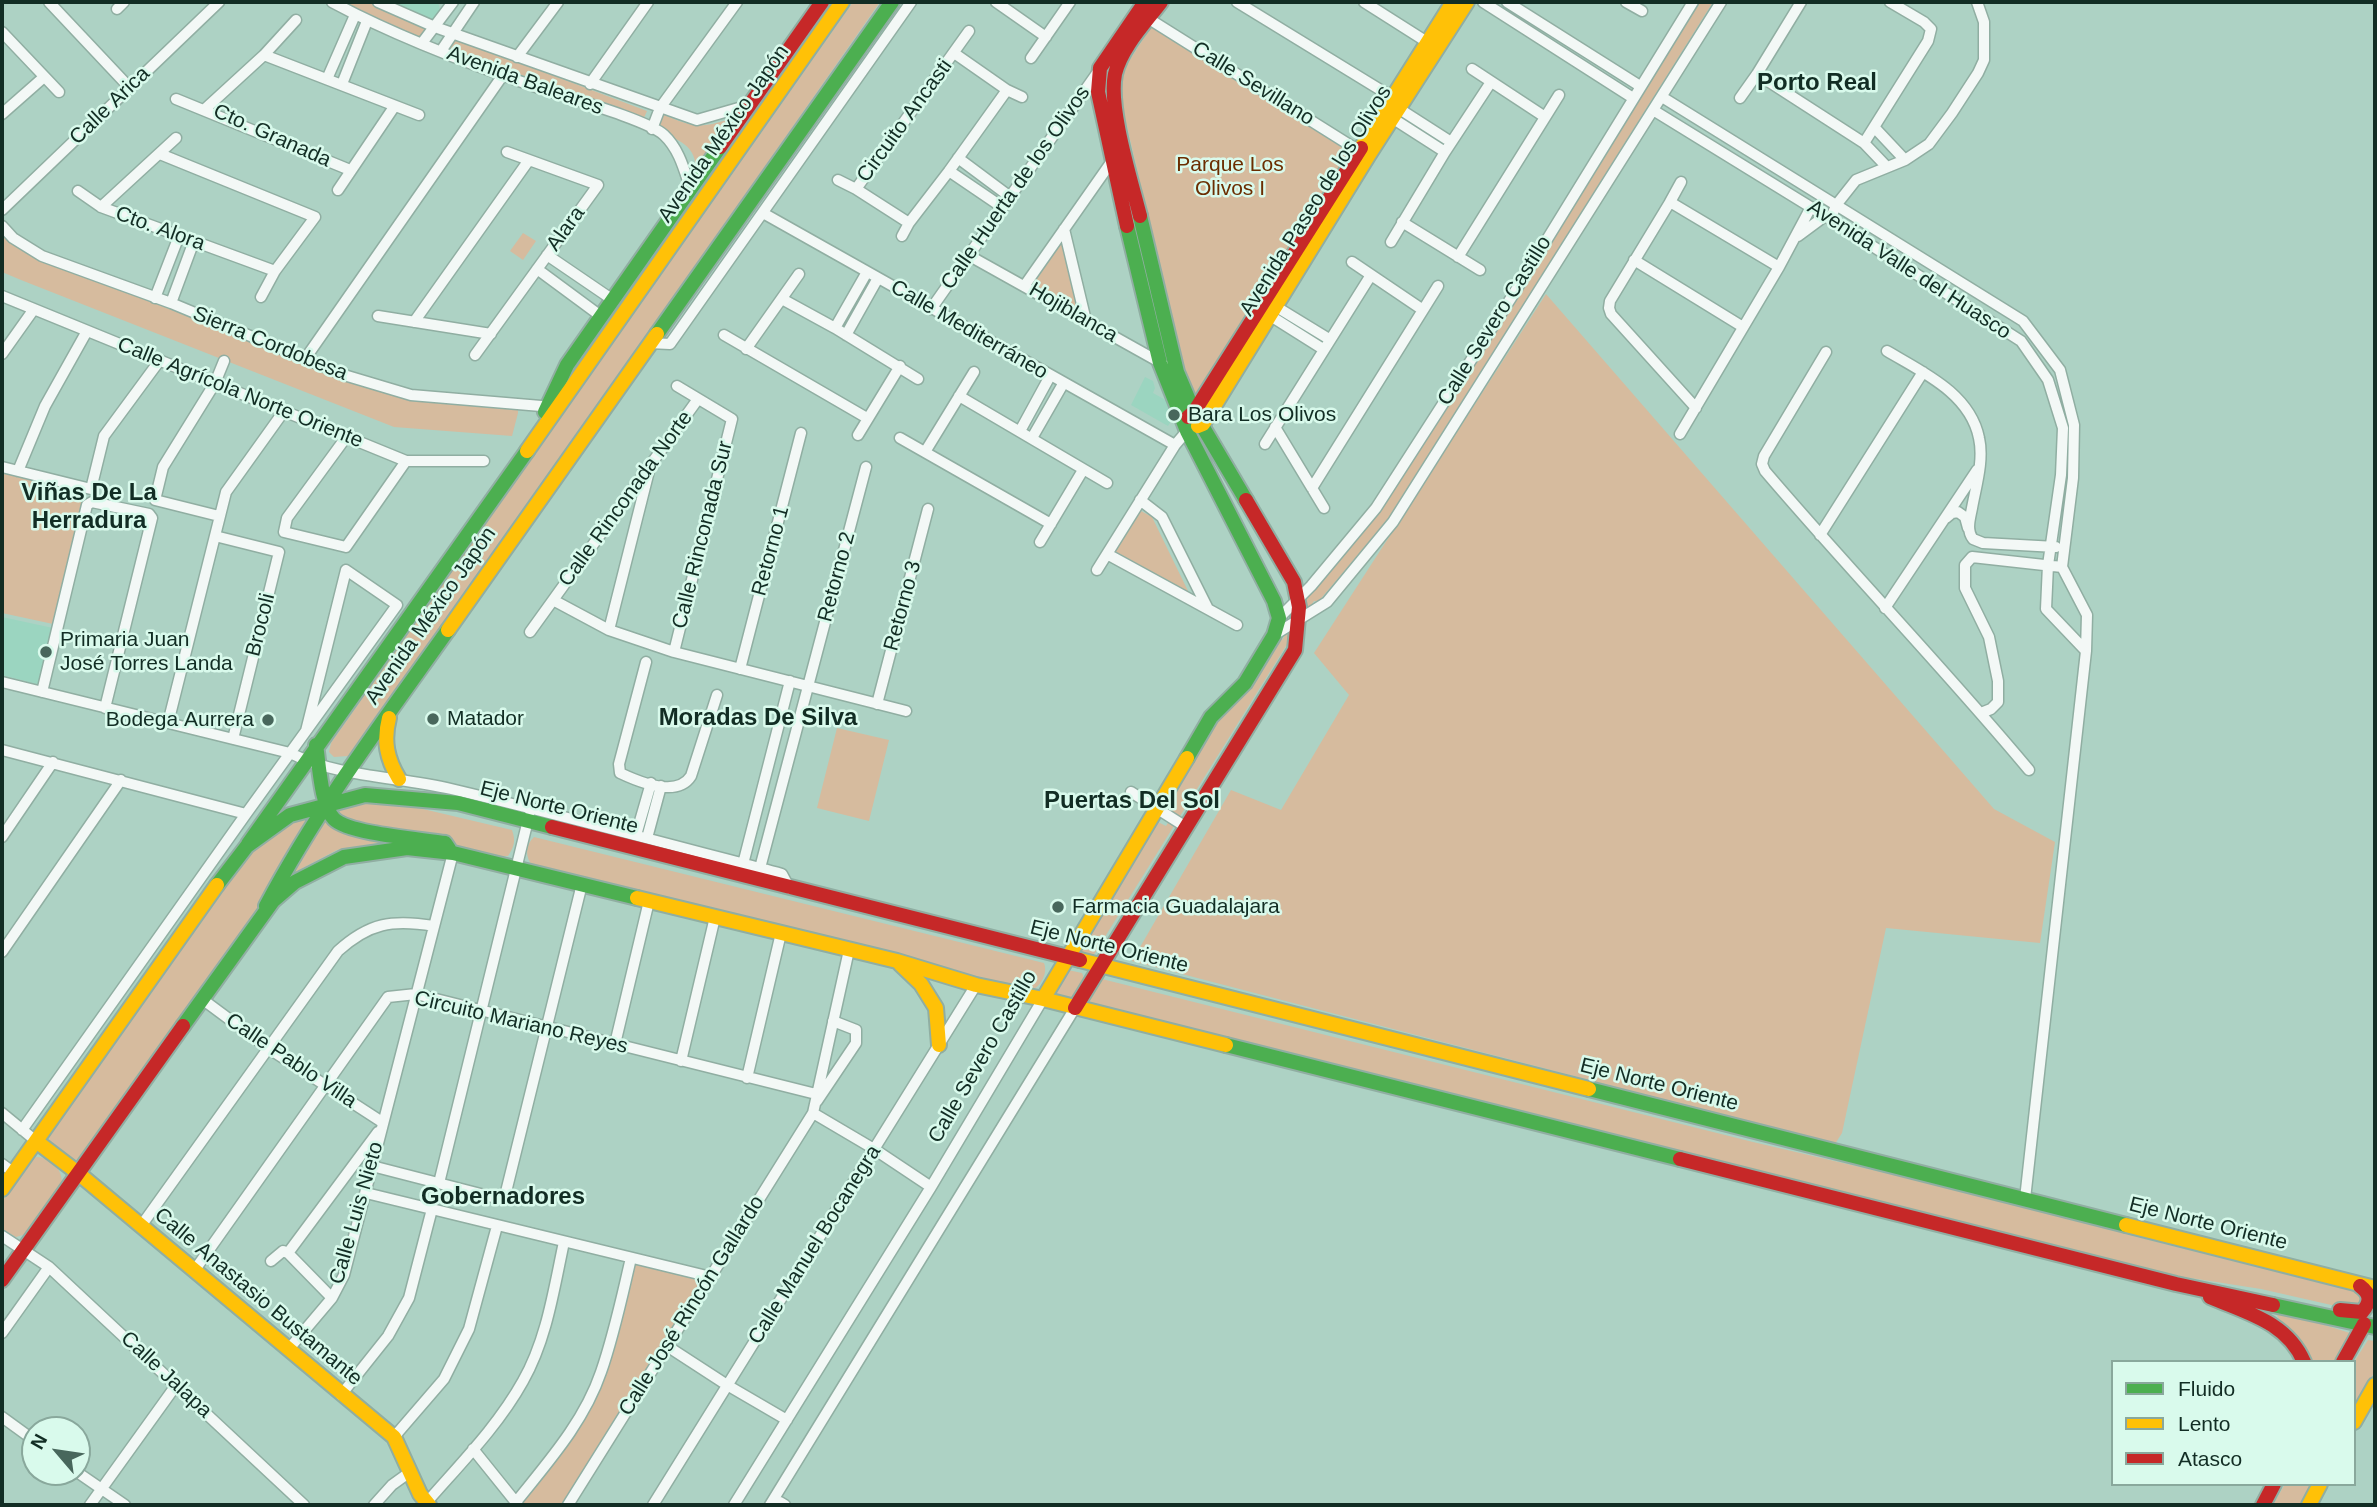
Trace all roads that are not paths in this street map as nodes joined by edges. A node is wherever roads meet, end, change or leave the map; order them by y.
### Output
1 (49, 2) edge
2 (219, 2) edge
3 (332, 2) edge
4 (378, 2) edge
5 (453, 2) edge
6 (474, 2) edge
7 (558, 2) edge
8 (648, 2) edge
9 (737, 2) edge
10 (822, 2) edge
11 (842, 2) edge
12 (892, 2) edge
13 (911, 2) edge
14 (996, 2) edge
15 (1070, 2) edge
16 (1160, 2) edge
17 (1237, 2) edge
18 (1364, 2) edge
19 (1452, 2) edge
20 (1467, 2) edge
21 (1483, 2) edge
22 (1507, 2) edge
23 (1626, 2) edge
24 (1693, 2) edge
25 (1721, 2) edge
26 (1801, 2) edge
27 (1890, 2) edge
28 (1977, 2) edge
29 (1144, 11) edge
30 (1642, 11) dead end
31 (355, 15) junction
32 (296, 20) dead end
33 (367, 21) junction
34 (435, 27) junction
35 (968, 31) dead end
36 (2, 32) edge
37 (452, 33) junction
38 (1046, 37) junction
39 (1427, 42) junction
40 (422, 43) junction
41 (441, 51) junction
42 (954, 53) junction
43 (264, 55) junction
44 (517, 57) junction
45 (1031, 58) dead end
46 (1100, 68) junction
47 (1472, 69) dead end
48 (1757, 74) junction
49 (503, 75) junction
50 (44, 77) junction
51 (327, 79) junction
52 (1491, 82) junction
53 (590, 83) junction
54 (342, 84) junction
55 (1640, 86) junction
56 (130, 87) junction
57 (1007, 90) junction
58 (59, 92) dead end
59 (1559, 95) dead end
60 (1022, 97) dead end
61 (1662, 97) junction
62 (1633, 98) junction
63 (1740, 98) dead end
64 (176, 99) dead end
65 (748, 105) junction
66 (394, 107) junction
67 (660, 108) junction
68 (1394, 108) junction
69 (205, 109) junction
70 (1653, 110) junction
71 (2, 114) edge
72 (419, 115) dead end
73 (1545, 117) junction
74 (1874, 127) junction
75 (652, 129) junction
76 (176, 138) dead end
77 (1451, 142) junction
78 (1864, 143) junction
79 (507, 152) dead end
80 (1445, 152) junction
81 (1363, 153) junction
82 (159, 154) junction
83 (958, 158) junction
84 (529, 160) junction
85 (1905, 160) junction
86 (1112, 161) junction
87 (1886, 166) junction
88 (350, 170) junction
89 (949, 171) junction
90 (838, 180) dead end
91 (1681, 182) dead end
92 (690, 187) junction
93 (856, 189) junction
94 (338, 190) dead end
95 (78, 191) dead end
96 (1009, 196) junction
97 (1670, 202) junction
98 (1838, 204) junction
99 (102, 207) junction
100 (1002, 207) junction
101 (1811, 207) junction
102 (2, 211) edge
103 (763, 212) junction
104 (1828, 217) junction
105 (1402, 222) junction
106 (909, 223) junction
107 (2, 226) edge
108 (1065, 229) junction
109 (178, 236) junction
110 (902, 236) dead end
111 (1795, 239) junction
112 (194, 241) junction
113 (1391, 242) dead end
114 (547, 255) junction
115 (968, 255) junction
116 (1458, 257) junction
117 (1634, 260) junction
118 (1352, 262) dead end
119 (1779, 267) junction
120 (537, 270) junction
121 (1480, 270) dead end
122 (275, 271) junction
123 (867, 272) junction
124 (799, 274) dead end
125 (1371, 275) junction
126 (878, 278) junction
127 (1025, 285) junction
128 (1438, 286) dead end
129 (2, 296) edge
130 (261, 297) dead end
131 (155, 298) junction
132 (782, 299) junction
133 (613, 300) junction
134 (171, 303) junction
135 (34, 309) junction
136 (931, 309) junction
137 (1423, 310) junction
138 (1272, 311) junction
139 (377, 316) dead end
140 (601, 317) junction
141 (1086, 321) junction
142 (414, 322) junction
143 (1743, 327) junction
144 (835, 328) junction
145 (87, 331) junction
146 (491, 334) junction
147 (724, 335) dead end
148 (846, 335) junction
149 (1329, 339) junction
150 (649, 343) junction
151 (746, 349) junction
152 (1323, 349) junction
153 (1887, 351) dead end
154 (1826, 352) dead end
155 (2, 354) edge
156 (475, 355) dead end
157 (304, 359) junction
158 (160, 360) junction
159 (224, 361) dead end
160 (1160, 363) junction
161 (900, 366) junction
162 (974, 372) dead end
163 (1177, 372) junction
164 (1923, 372) junction
165 (1050, 376) junction
166 (918, 379) dead end
167 (215, 383) junction
168 (1063, 384) junction
169 (677, 386) dead end
170 (959, 396) junction
171 (698, 399) junction
172 (551, 407) junction
173 (1696, 408) junction
174 (284, 411) junction
175 (867, 418) junction
176 (1192, 422) junction
177 (1275, 427) junction
178 (1020, 431) junction
179 (801, 433) dead end
180 (1680, 434) dead end
181 (858, 435) dead end
182 (346, 436) junction
183 (901, 438) dead end
184 (1032, 438) junction
185 (1173, 444) junction
186 (1265, 444) dead end
187 (925, 452) junction
188 (406, 461) junction
189 (484, 461) dead end
190 (651, 464) junction
191 (1979, 466) junction
192 (2, 467) edge
193 (866, 467) dead end
194 (1083, 470) junction
195 (18, 471) junction
196 (1107, 482) dead end
197 (1312, 488) junction
198 (1140, 500) junction
199 (1324, 508) dead end
200 (928, 509) dead end
201 (219, 516) junction
202 (1940, 522) junction
203 (1051, 524) junction
204 (1969, 529) junction
205 (1820, 535) junction
206 (215, 536) junction
207 (1040, 542) dead end
208 (2050, 547) junction
209 (2064, 548) junction
210 (1107, 554) junction
211 (2048, 565) junction
212 (2062, 567) junction
213 (1097, 570) dead end
214 (1299, 596) junction
215 (553, 600) junction
216 (1885, 608) junction
217 (1208, 609) junction
218 (1279, 618) junction
219 (1300, 621) junction
220 (1237, 625) dead end
221 (610, 630) junction
222 (530, 632) dead end
223 (1274, 635) junction
224 (2086, 651) junction
225 (674, 652) junction
226 (646, 662) dead end
227 (740, 669) junction
228 (790, 681) junction
229 (2, 682) edge
230 (808, 686) junction
231 (42, 692) junction
232 (717, 695) dead end
233 (877, 704) junction
234 (394, 705) junction
235 (104, 708) junction
236 (906, 711) dead end
237 (1981, 713) junction
238 (168, 723) junction
239 (306, 731) junction
240 (233, 739) junction
241 (2, 750) edge
242 (290, 753) junction
243 (53, 762) junction
244 (312, 763) junction
245 (2029, 770) dead end
246 (347, 772) junction
247 (399, 779) junction
248 (121, 780) junction
249 (656, 785) junction
250 (448, 789) junction
251 (762, 790) junction
252 (1131, 792) dead end
253 (779, 794) junction
254 (430, 801) junction
255 (327, 804) junction
256 (1156, 807) junction
257 (246, 814) junction
258 (529, 816) junction
259 (590, 825) junction
260 (1186, 827) junction
261 (572, 833) junction
262 (2, 836) edge
263 (642, 837) junction
264 (247, 846) junction
265 (453, 853) junction
266 (743, 864) junction
267 (516, 868) junction
268 (760, 868) junction
269 (582, 884) junction
270 (790, 889) junction
271 (649, 901) junction
272 (715, 917) junction
273 (258, 919) junction
274 (434, 926) junction
275 (781, 933) junction
276 (849, 950) junction
277 (2, 952) edge
278 (1065, 958) junction
279 (897, 961) junction
280 (1099, 965) junction
281 (976, 985) junction
282 (416, 994) junction
283 (202, 999) junction
284 (1043, 999) junction
285 (1074, 1008) junction
286 (480, 1010) junction
287 (833, 1021) junction
288 (548, 1027) junction
289 (615, 1044) junction
290 (939, 1045) junction
291 (268, 1048) junction
292 (681, 1061) junction
293 (747, 1078) junction
294 (325, 1086) junction
295 (816, 1094) junction
296 (814, 1109) junction
297 (2, 1113) edge
298 (382, 1125) junction
299 (22, 1130) junction
300 (36, 1141) junction
301 (874, 1149) junction
302 (372, 1166) junction
303 (8, 1168) edge
304 (78, 1173) junction
305 (439, 1183) junction
306 (931, 1186) junction
307 (2, 1189) edge
308 (366, 1193) junction
309 (2025, 1199) junction
310 (432, 1209) junction
311 (141, 1226) junction
312 (497, 1226) junction
313 (2, 1236) edge
314 (564, 1242) junction
315 (23, 1249) junction
316 (288, 1252) junction
317 (631, 1258) junction
318 (271, 1261) dead end
319 (49, 1267) junction
320 (194, 1271) junction
321 (710, 1277) junction
322 (2, 1280) edge
323 (2352, 1282) junction
324 (2176, 1284) junction
325 (2375, 1288) edge
326 (2228, 1294) junction
327 (332, 1298) junction
328 (2375, 1304) edge
329 (2370, 1325) edge
330 (2, 1333) edge
331 (667, 1346) junction
332 (288, 1350) junction
333 (2303, 1360) edge
334 (2344, 1360) edge
335 (177, 1384) junction
336 (727, 1385) junction
337 (2375, 1385) edge
338 (341, 1395) junction
339 (2375, 1398) edge
340 (2, 1417) edge
341 (2356, 1419) edge
342 (787, 1420) junction
343 (2356, 1421) edge
344 (21, 1431) edge
345 (394, 1437) junction
346 (473, 1449) junction
347 (410, 1472) junction
348 (91, 1482) edge
349 (2273, 1486) edge
350 (2319, 1486) edge
351 (102, 1489) junction
352 (569, 1502) edge
353 (300, 1504) edge
354 (428, 1504) edge
355 (517, 1504) edge
356 (778, 1504) edge
357 (90, 1505) edge
358 (125, 1505) edge
359 (374, 1505) edge
360 (581, 1505) edge
361 (653, 1505) edge
362 (734, 1505) edge
363 (2263, 1505) edge
364 (2309, 1505) edge

1 - 56 street
2 - 56 street, Calle Arica
3 - 31 street, Avenida Baleares
4 - 34 street, Avenida Baleares
5 - 34 street
6 - 37 street
7 - 44 street
8 - 53 street
9 - 67 street
10 - 65 street, Avenida México Japón
11 - 172 street, Avenida México Japón
12 - 150 street, Avenida México Japón
13 - 103 street
14 - 38 street
15 - 38 street
16 - 29 street
17 - 68 street
18 - 39 street
19 - 39 street, Avenida Paseo de los Olivos
20 - 68 street, Avenida Paseo de los Olivos
21 - 62 street
22 - 55 street
23 - 30 street
24 - 55 street, Calle Severo Castillo
25 - 61 street, Calle Severo Castillo
26 - 48 street
27 - 74 street
28 - 85 street
29 - 46 street
29 - 81 street, Calle Sevillano
29 - 163 street
31 - 33 street, Avenida Baleares
31 - 51 street
32 - 43 street, Cto. Granada
33 - 40 street, Avenida Baleares
33 - 54 street
34 - 37 street, Avenida Baleares
34 - 40 street
35 - 42 street, Circuito Ancasti
36 - 50 street
37 - 41 street
37 - 44 street, Avenida Baleares
38 - 45 street
39 - 68 street, Avenida Paseo de los Olivos
40 - 41 street, Avenida Baleares
41 - 49 street, Avenida Baleares
42 - 57 street, Circuito Ancasti
42 - 93 street, Circuito Ancasti
43 - 51 street
43 - 69 street, Cto. Granada
44 - 53 street, Avenida Baleares
46 - 86 street
46 - 96 street, Calle Huerta de los Olivos
47 - 52 street
48 - 63 street
48 - 78 street
49 - 75 street, Avenida Baleares
49 - 157 street
50 - 58 street
50 - 71 street
51 - 54 street
52 - 73 street
52 - 77 street
53 - 67 street, Avenida Baleares
54 - 66 street
55 - 62 street, Calle Severo Castillo
56 - 102 street, Calle Arica
57 - 60 street, Circuito Ancasti
57 - 83 street
59 - 73 street
61 - 70 street, Calle Severo Castillo
61 - 98 street, Avenida Valle del Huasco
62 - 214 street, Calle Severo Castillo
64 - 69 street
65 - 67 street, Avenida Baleares
65 - 92 street, Avenida México Japón
66 - 72 street
66 - 88 street, Cto. Granada
67 - 75 street
68 - 77 street
68 - 80 street
68 - 81 street, Avenida Paseo de los Olivos
68 - 81 street, Avenida Paseo de los Olivos
69 - 88 street, Cto. Granada
70 - 101 street, Avenida Valle del Huasco
70 - 219 street, Calle Severo Castillo
73 - 116 street
74 - 78 street
74 - 85 street
75 - 92 street, Avenida Baleares
76 - 82 street, Cto. Alora
77 - 80 street
78 - 87 street
79 - 84 street, Alara
80 - 105 street
81 - 138 street, Avenida Paseo de los Olivos
81 - 176 street, Avenida Paseo de los Olivos
82 - 99 street, Cto. Alora
82 - 122 street
83 - 89 street
83 - 96 street
84 - 114 street, Alara
84 - 142 street
85 - 87 street
86 - 108 street
86 - 160 street
87 - 98 street
88 - 94 street
89 - 100 street
89 - 106 street
90 - 93 street, Circuito Ancasti
91 - 97 street
92 - 133 street, Avenida México Japón
93 - 106 street, Circuito Ancasti
95 - 99 street
96 - 100 street, Calle Huerta de los Olivos
97 - 117 street
97 - 119 street
98 - 104 street
98 - 209 street, Avenida Valle del Huasco
99 - 109 street, Cto. Alora
100 - 115 street, Calle Huerta de los Olivos
101 - 104 street, Avenida Valle del Huasco
101 - 111 street
103 - 123 street, Calle Mediterráneo
103 - 150 street
104 - 111 street
104 - 208 street, Avenida Valle del Huasco
105 - 113 street
105 - 116 street
106 - 110 street
107 - 131 street, Sierra Cordobesa
108 - 127 street
108 - 141 street
109 - 112 street, Cto. Alora
109 - 131 street
111 - 119 street
112 - 122 street, Cto. Alora
112 - 134 street
114 - 120 street, Alara
114 - 133 street
115 - 127 street, Hojiblanca
115 - 136 street, Calle Huerta de los Olivos
116 - 121 street
117 - 143 street
117 - 173 street
118 - 125 street
119 - 143 street
120 - 140 street
120 - 146 street, Alara
122 - 130 street
123 - 126 street, Calle Mediterráneo
123 - 144 street
124 - 132 street
125 - 137 street
125 - 149 street
126 - 136 street, Calle Mediterráneo
126 - 148 street
127 - 141 street, Hojiblanca
128 - 137 street
129 - 135 street, Calle Agrícola Norte Oriente
131 - 134 street, Sierra Cordobesa
132 - 144 street
132 - 151 street
133 - 140 street, Avenida México Japón
134 - 157 street, Sierra Cordobesa
135 - 145 street, Calle Agrícola Norte Oriente
135 - 155 street
136 - 165 street, Calle Mediterráneo
137 - 197 street
138 - 149 street
138 - 152 street
138 - 176 street, Avenida Paseo de los Olivos
139 - 142 street
140 - 172 street, Avenida México Japón
141 - 160 street, Hojiblanca
142 - 146 street
143 - 173 street
144 - 148 street
145 - 158 street, Calle Agrícola Norte Oriente
145 - 195 street
146 - 156 street, Alara
147 - 151 street
148 - 161 street
149 - 152 street
150 - 234 street, Avenida México Japón
151 - 175 street
152 - 177 street
153 - 164 street
154 - 205 street
157 - 172 street, Sierra Cordobesa
158 - 167 street, Calle Agrícola Norte Oriente
158 - 195 street
159 - 167 street
160 - 163 street, Hojiblanca
160 - 176 street
161 - 166 street
161 - 175 street
162 - 170 street
163 - 176 street
164 - 191 street
164 - 205 street
165 - 168 street, Calle Mediterráneo
165 - 178 street
167 - 174 street, Calle Agrícola Norte Oriente
167 - 201 street
168 - 184 street
168 - 185 street, Calle Mediterráneo
169 - 171 street
170 - 178 street
170 - 187 street
171 - 190 street, Calle Rinconada Norte
171 - 225 street, Calle Rinconada Sur
172 - 244 street, Avenida México Japón
173 - 180 street
174 - 182 street, Calle Agrícola Norte Oriente
174 - 201 street
175 - 181 street
176 - 185 street
176 - 214 street
176 - 218 street
177 - 186 street
177 - 197 street
178 - 184 street
179 - 227 street, Retorno 1
182 - 188 street, Calle Agrícola Norte Oriente
182 - 188 street
183 - 187 street
184 - 194 street
185 - 198 street
187 - 203 street
188 - 189 street, Calle Agrícola Norte Oriente
190 - 215 street, Calle Rinconada Norte
190 - 221 street
191 - 202 street
191 - 204 street
192 - 195 street
193 - 230 street, Retorno 2
194 - 196 street
194 - 203 street
197 - 199 street
198 - 210 street
198 - 217 street
200 - 233 street, Retorno 3
201 - 206 street
202 - 204 street
202 - 216 street
203 - 207 street
204 - 208 street
205 - 216 street
206 - 238 street
206 - 240 street, Brocoli
208 - 209 street
208 - 211 street, Avenida Valle del Huasco
209 - 212 street, Avenida Valle del Huasco
210 - 213 street
210 - 217 street
211 - 212 street
211 - 224 street, Avenida Valle del Huasco
211 - 237 street
212 - 224 street
214 - 218 street, Calle Severo Castillo
214 - 219 street
215 - 221 street
215 - 222 street, Calle Rinconada Norte
216 - 237 street
217 - 220 street
218 - 223 street, Calle Severo Castillo
219 - 223 street, Calle Severo Castillo
219 - 260 street
221 - 225 street
223 - 256 street, Calle Severo Castillo
224 - 309 street
225 - 227 street
226 - 249 street
227 - 228 street
228 - 230 street
228 - 251 street
229 - 231 street
230 - 233 street
230 - 253 street, Retorno 2
231 - 235 street
231 - 235 street
232 - 249 street
233 - 236 street
234 - 246 street, Avenida México Japón
234 - 247 street
235 - 238 street
237 - 245 street
238 - 240 street
239 - 239 street
239 - 242 street
240 - 242 street
241 - 243 street
242 - 244 street
242 - 257 street
243 - 248 street
243 - 262 street
244 - 246 street
244 - 255 street
244 - 264 street
246 - 247 street
246 - 255 street, Avenida México Japón
247 - 250 street
248 - 257 street
248 - 277 street
249 - 263 street
250 - 254 street
250 - 258 street
251 - 253 street
251 - 266 street
252 - 256 street
253 - 268 street, Retorno 2
254 - 255 street, Eje Norte Oriente
254 - 258 street, Eje Norte Oriente
255 - 264 street, Eje Norte Oriente
255 - 265 street
255 - 273 street, Avenida México Japón
256 - 260 street
256 - 278 street, Calle Severo Castillo
257 - 299 street
258 - 259 street
258 - 261 street, Eje Norte Oriente
258 - 267 street
259 - 261 street
259 - 263 street
260 - 280 street
261 - 270 street, Eje Norte Oriente
263 - 266 street
264 - 300 street, Eje Norte Oriente
265 - 267 street
265 - 273 street
265 - 274 street, Calle Luis Nieto
266 - 268 street
267 - 269 street
267 - 286 street
268 - 270 street
269 - 271 street
269 - 288 street
270 - 278 street, Eje Norte Oriente
271 - 272 street
271 - 289 street
272 - 275 street
272 - 292 street
273 - 283 street
274 - 282 street, Calle Luis Nieto
274 - 291 street
275 - 276 street
275 - 293 street
276 - 279 street
276 - 287 street, Calle José Rincón Gallardo
278 - 280 street, Eje Norte Oriente
278 - 284 street, Calle Severo Castillo
279 - 281 street
279 - 290 street
280 - 285 street
280 - 309 street, Eje Norte Oriente
281 - 284 street
281 - 290 street, Calle Manuel Bocanegra
282 - 286 street, Circuito Mariano Reyes
282 - 294 street, Circuito Mariano Reyes
282 - 298 street, Calle Luis Nieto
283 - 291 street, Calle Pablo Villa
283 - 304 street
284 - 285 street
284 - 306 street, Calle Severo Castillo
285 - 324 street
285 - 356 street
286 - 288 street, Circuito Mariano Reyes
286 - 305 street
287 - 295 street, Calle José Rincón Gallardo
287 - 296 street, Calle José Rincón Gallardo
288 - 289 street, Circuito Mariano Reyes
288 - 305 street
289 - 292 street, Circuito Mariano Reyes
290 - 301 street, Calle Manuel Bocanegra
291 - 294 street, Calle Pablo Villa
291 - 311 street
292 - 293 street, Circuito Mariano Reyes
293 - 295 street, Circuito Mariano Reyes
294 - 298 street, Calle Pablo Villa
294 - 320 street, Circuito Mariano Reyes
295 - 296 street, Calle José Rincón Gallardo
296 - 301 street
296 - 321 street, Calle José Rincón Gallardo
297 - 299 street
298 - 302 street, Calle Luis Nieto
298 - 316 street, Calle Luis Nieto
299 - 300 street
300 - 303 street, Eje Norte Oriente
300 - 304 street, Calle Anastasio Bustamante
301 - 306 street
301 - 336 street, Calle Manuel Bocanegra
302 - 305 street
302 - 308 street, Calle Luis Nieto
303 - 307 street, Eje Norte Oriente
304 - 311 street, Calle Anastasio Bustamante
304 - 315 street
306 - 342 street, Calle Severo Castillo
308 - 310 street
308 - 327 street, Calle Luis Nieto
309 - 323 street, Eje Norte Oriente
310 - 312 street
310 - 338 street
311 - 320 street, Calle Anastasio Bustamante
312 - 314 street
312 - 345 street
313 - 315 street, Calle Jalapa
314 - 317 street
314 - 346 street
315 - 319 street, Calle Jalapa
315 - 322 street
316 - 318 street
316 - 327 street, Calle Luis Nieto
317 - 321 street
317 - 355 street
319 - 330 street
319 - 335 street, Calle Jalapa
320 - 332 street, Calle Anastasio Bustamante
321 - 331 street, Calle José Rincón Gallardo
323 - 325 street, Eje Norte Oriente
323 - 326 street
324 - 326 street
324 - 333 street
326 - 329 street
327 - 332 street, Calle Luis Nieto
328 - 329 street
329 - 334 street
331 - 336 street
331 - 352 street, Calle José Rincón Gallardo
332 - 338 street, Calle Anastasio Bustamante
335 - 351 street
335 - 353 street, Calle Jalapa
336 - 342 street
336 - 361 street, Calle Manuel Bocanegra
337 - 341 street
338 - 345 street, Calle Anastasio Bustamante
339 - 343 street
340 - 344 street
342 - 362 street, Calle Severo Castillo
345 - 347 street, Calle Anastasio Bustamante
346 - 354 street
346 - 355 street
347 - 354 street, Calle Anastasio Bustamante
347 - 359 street
348 - 351 street
349 - 363 street
350 - 364 street
351 - 357 street
351 - 358 street
352 - 360 street

